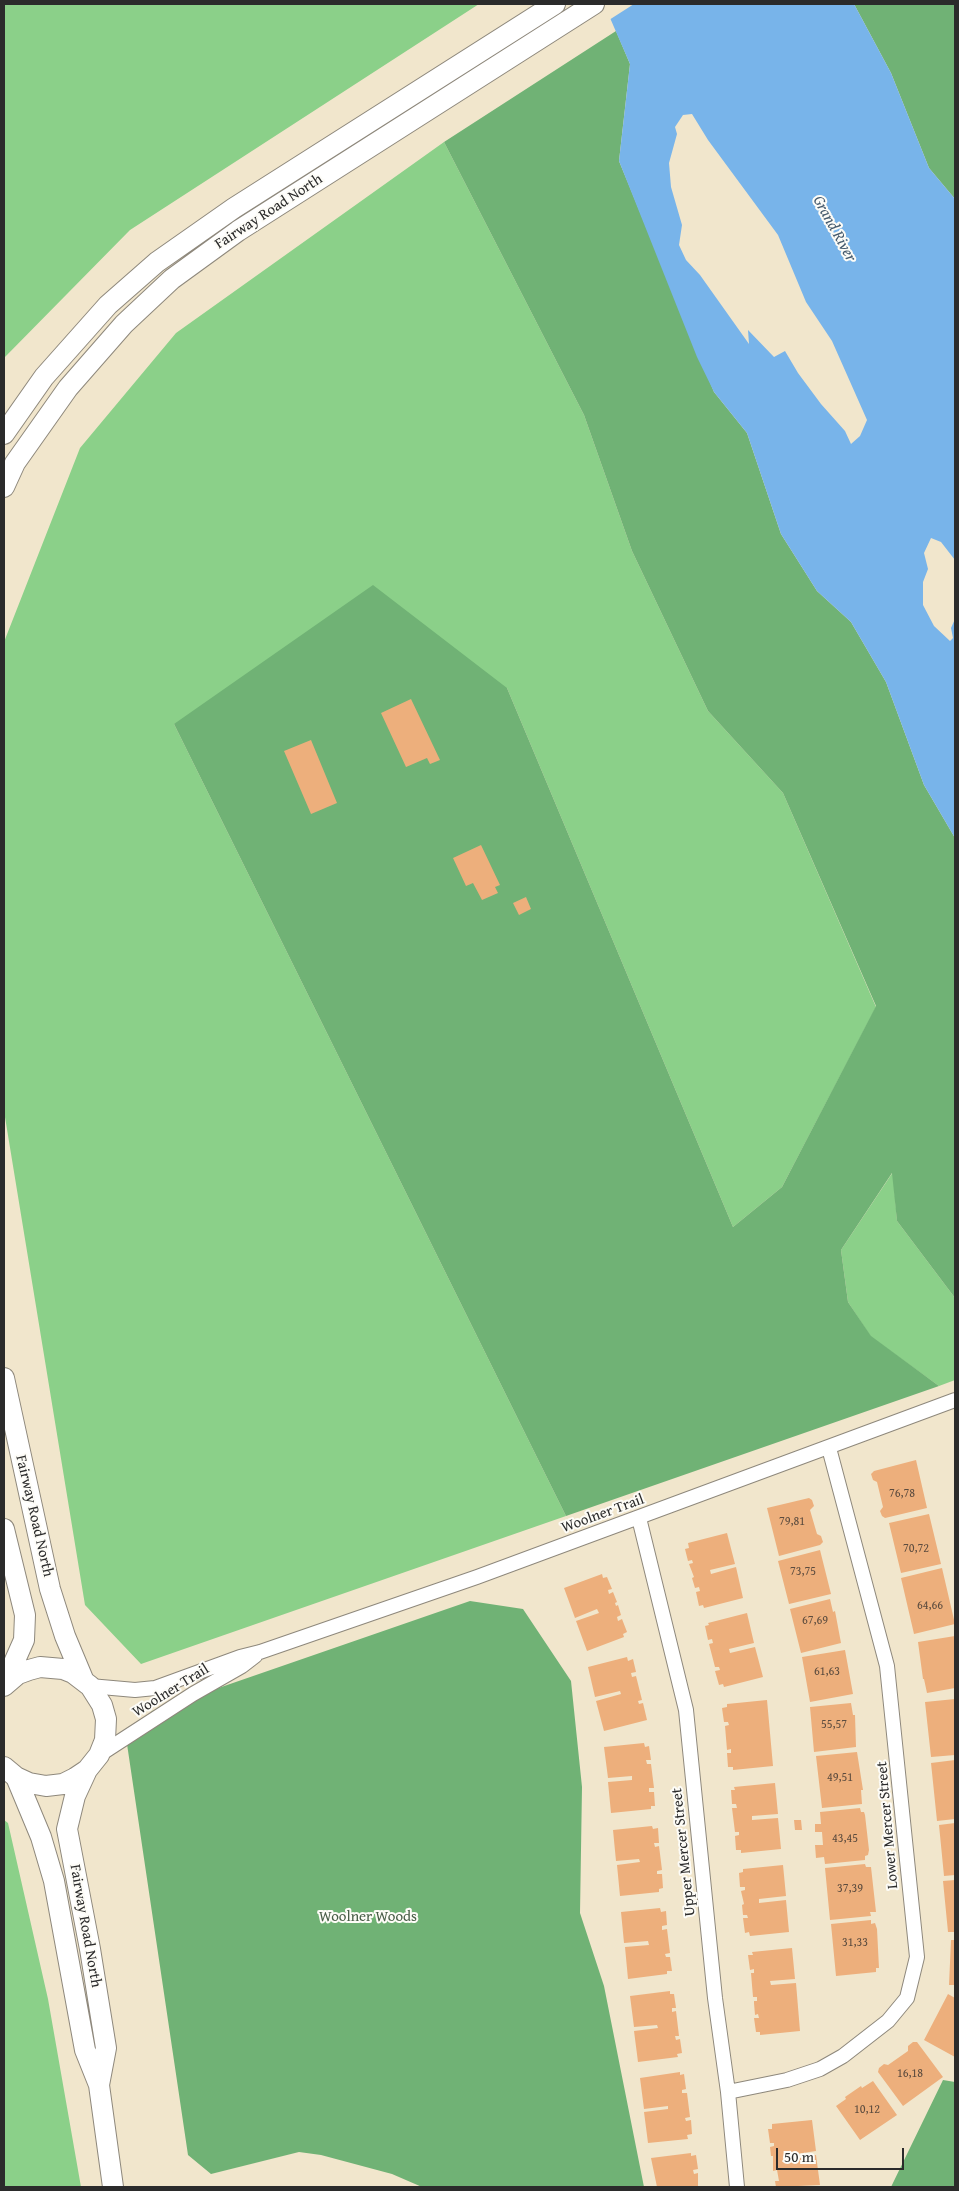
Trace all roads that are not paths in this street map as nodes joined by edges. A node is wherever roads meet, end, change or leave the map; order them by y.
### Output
1 (555, 4) edge
2 (594, 4) edge
3 (4, 434) edge
4 (4, 487) edge
5 (4, 1378) edge
6 (955, 1400) edge
7 (829, 1448) junction
8 (639, 1518) junction
9 (4, 1529) edge
10 (260, 1652) junction
11 (86, 1682) junction
12 (4, 1685) edge
13 (93, 1763) junction
14 (10, 1772) edge
15 (99, 2085) junction
16 (728, 2092) junction
17 (113, 2187) edge
18 (737, 2187) edge

1 - 3 main road, Fairway Road North
2 - 4 main road, Fairway Road North
5 - 11 main road, Fairway Road North
6 - 7 street, Woolner Trail
7 - 8 street, Woolner Trail
7 - 16 street, Lower Mercer Street
8 - 10 street, Woolner Trail
8 - 16 street, Upper Mercer Street
9 - 12 main road, Fairway Road North
10 - 11 street, Woolner Trail
10 - 13 street, Woolner Trail
11 - 12 main road
11 - 13 main road, Fairway Road North
13 - 14 main road
13 - 15 main road, Fairway Road North
14 - 15 main road, Fairway Road North
15 - 17 main road, Fairway Road North
16 - 18 street, Upper Mercer Street

